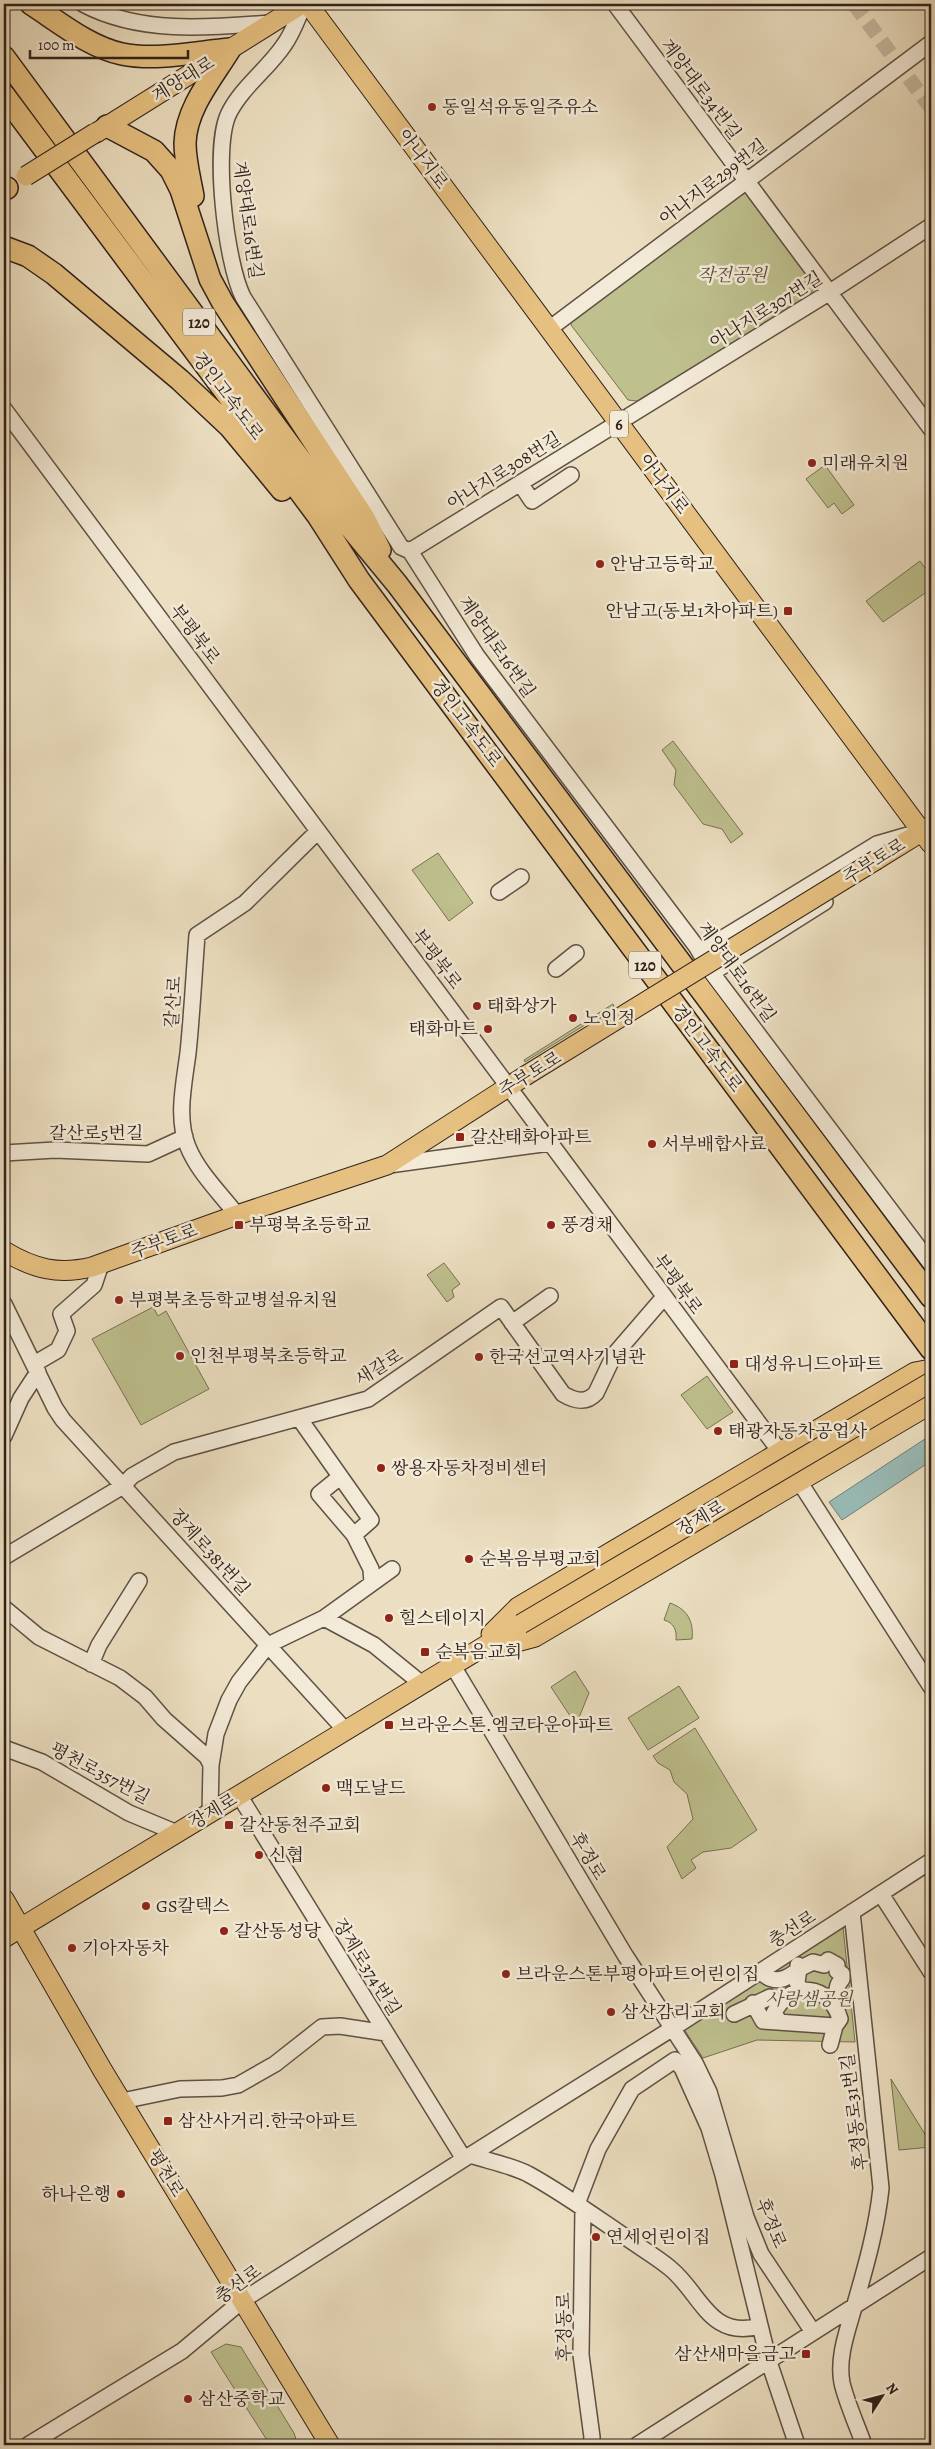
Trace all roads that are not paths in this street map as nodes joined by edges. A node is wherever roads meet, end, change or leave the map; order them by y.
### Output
1 (31, 4) edge
2 (83, 4) edge
3 (304, 4) edge
4 (615, 4) edge
5 (271, 23) junction
6 (931, 43) edge
7 (230, 49) junction
8 (4, 57) edge
9 (4, 95) edge
10 (101, 130) junction
11 (747, 181) junction
12 (5, 189) edge
13 (931, 226) edge
14 (197, 243) junction
15 (4, 247) edge
16 (830, 292) junction
17 (549, 329) junction
18 (4, 409) edge
19 (618, 422) junction
20 (931, 429) edge
21 (571, 475) dead end
22 (520, 483) junction
23 (410, 551) junction
24 (359, 580) junction
25 (397, 584) junction
26 (318, 831) junction
27 (928, 834) edge
28 (521, 877) dead end
29 (499, 892) dead end
30 (719, 941) junction
31 (700, 952) junction
32 (576, 953) dead end
33 (732, 961) junction
34 (556, 969) dead end
35 (712, 973) junction
36 (508, 1087) junction
37 (185, 1137) junction
38 (550, 1143) junction
39 (4, 1153) edge
40 (387, 1165) junction
41 (237, 1215) junction
42 (4, 1251) edge
43 (101, 1264) junction
44 (931, 1264) edge
45 (550, 1296) dead end
46 (664, 1297) junction
47 (931, 1297) edge
48 (4, 1304) edge
49 (512, 1323) junction
50 (931, 1349) edge
51 (36, 1368) junction
52 (931, 1369) edge
53 (931, 1382) edge
54 (931, 1404) edge
55 (299, 1418) junction
56 (5, 1429) edge
57 (781, 1453) junction
58 (335, 1481) dead end
59 (801, 1481) junction
60 (123, 1486) junction
61 (354, 1535) junction
62 (4, 1557) edge
63 (392, 1569) dead end
64 (139, 1580) dead end
65 (372, 1583) junction
66 (4, 1608) edge
67 (324, 1618) junction
68 (268, 1645) junction
69 (471, 1655) junction
70 (91, 1664) junction
71 (453, 1666) junction
72 (422, 1684) junction
73 (931, 1688) edge
74 (346, 1731) junction
75 (4, 1748) edge
76 (211, 1765) junction
77 (239, 1795) junction
78 (210, 1813) junction
79 (177, 1833) junction
80 (931, 1862) edge
81 (881, 1894) junction
82 (4, 1899) edge
83 (852, 1912) junction
84 (21, 1928) junction
85 (4, 1938) edge
86 (796, 1949) junction
87 (799, 1969) junction
88 (761, 1972) junction
89 (931, 1972) edge
90 (777, 1980) junction
91 (800, 1990) junction
92 (775, 2001) junction
93 (753, 2003) junction
94 (836, 2007) junction
95 (734, 2014) dead end
96 (778, 2021) junction
97 (835, 2026) junction
98 (674, 2028) junction
99 (386, 2033) junction
100 (660, 2037) junction
101 (830, 2045) dead end
102 (684, 2064) junction
103 (122, 2102) junction
104 (467, 2157) junction
105 (580, 2206) junction
106 (931, 2257) edge
107 (865, 2264) junction
108 (890, 2284) junction
109 (243, 2300) junction
110 (855, 2305) junction
111 (760, 2326) junction
112 (817, 2329) junction
113 (842, 2352) junction
114 (769, 2362) junction
115 (28, 2445) edge
116 (330, 2445) edge
117 (591, 2445) edge
118 (637, 2445) edge
119 (797, 2445) edge
120 (864, 2445) edge

1 - 7 highway
2 - 5 street
3 - 5 main road, 계양대로
3 - 17 main road, 아나지로 / 6
3 - 23 street, 계양대로16번길
4 - 11 street, 계양대로34번길
5 - 7 main road, 계양대로
6 - 11 street, 아나지로299번길
7 - 10 main road, 계양대로
7 - 14 highway
8 - 25 highway, 경인고속도로 / 120
9 - 24 highway, 경인고속도로 / 120
10 - 12 main road, 계양대로, bridge
10 - 14 highway
11 - 16 street, 계양대로34번길
11 - 17 street, 아나지로299번길
13 - 16 street, 아나지로307번길
14 - 25 highway
15 - 24 highway
16 - 19 street, 아나지로307번길
16 - 20 street, 계양대로34번길
17 - 19 main road, 아나지로 / 6
18 - 26 street, 부평북로
19 - 22 street, 아나지로308번길
19 - 27 main road, 아나지로 / 6
21 - 22 street
22 - 23 street, 아나지로308번길
23 - 31 street, 계양대로16번길
24 - 50 highway, 경인고속도로 / 120
25 - 47 highway, 경인고속도로 / 120
26 - 36 street, 부평북로
26 - 37 street, 갈산로
27 - 30 street
27 - 33 street
27 - 36 main road, 주부토로, bridge
28 - 29 street
30 - 31 street
30 - 33 street
31 - 35 street, 계양대로16번길
32 - 34 street
33 - 35 street
35 - 44 street, 계양대로16번길
36 - 38 street, 부평북로
36 - 40 main road, 주부토로
37 - 39 street, 갈산로5번길
37 - 41 street, 갈산로
38 - 40 street
38 - 46 street, 부평북로
40 - 41 main road, 주부토로
41 - 43 main road, 주부토로
42 - 43 main road, 주부토로
43 - 51 street
45 - 49 street
46 - 49 street, 새갈로
46 - 57 street, 부평북로
48 - 51 street, 장제로381번길
49 - 55 street, 새갈로
51 - 56 street
51 - 60 street, 장제로381번길
52 - 57 main road, 장제로
53 - 69 main road, 장제로, bridge
54 - 59 main road, 장제로
55 - 60 street, 새갈로
55 - 61 street
57 - 59 street, 부평북로
57 - 69 main road, 장제로
58 - 61 street
59 - 69 main road, 장제로
59 - 73 street, 부평북로
60 - 62 street, 새갈로
60 - 68 street, 장제로381번길
61 - 65 street
63 - 65 street
64 - 70 street
65 - 67 street
66 - 70 street
67 - 68 street
67 - 72 street
68 - 74 street, 장제로381번길
68 - 76 street
69 - 71 main road, 장제로
70 - 76 street
71 - 72 main road, 장제로
71 - 98 street, 후정로
72 - 74 main road, 장제로
74 - 77 main road, 장제로
75 - 79 street, 평천로357번길
76 - 78 street
77 - 78 main road, 장제로
77 - 99 street, 장제로374번길
78 - 79 main road, 장제로
79 - 84 main road, 장제로
80 - 81 street, 충선로
81 - 83 street, 충선로
81 - 89 street
82 - 84 main road, 평천로
83 - 86 street, 충선로
83 - 107 street, 후정동로31번길
84 - 85 main road, 장제로
84 - 103 main road, 평천로
86 - 87 street
86 - 88 street, 충선로
87 - 90 street
87 - 91 street
87 - 94 street
88 - 90 street
88 - 98 street, 충선로
90 - 92 street
91 - 92 street
91 - 94 street
92 - 93 street
92 - 96 street
93 - 95 street
93 - 96 street
94 - 97 street
96 - 97 street
97 - 101 street
98 - 100 street, 충선로
98 - 102 street, 후정로
99 - 103 street
99 - 104 street, 장제로374번길
100 - 102 street, 후정로
100 - 104 street, 충선로
102 - 105 street
102 - 111 street
102 - 112 street, 후정로
103 - 109 main road, 평천로
104 - 105 street
104 - 109 street, 충선로
105 - 111 street
105 - 117 street, 후정동로
106 - 108 street
107 - 108 street
107 - 110 street, 후정동로31번길
108 - 110 street
109 - 115 street, 충선로
109 - 116 main road, 평천로
110 - 112 street
110 - 113 street, 후정동로31번길
111 - 114 street
112 - 113 street
112 - 114 street
113 - 120 street
114 - 118 street
114 - 119 street

